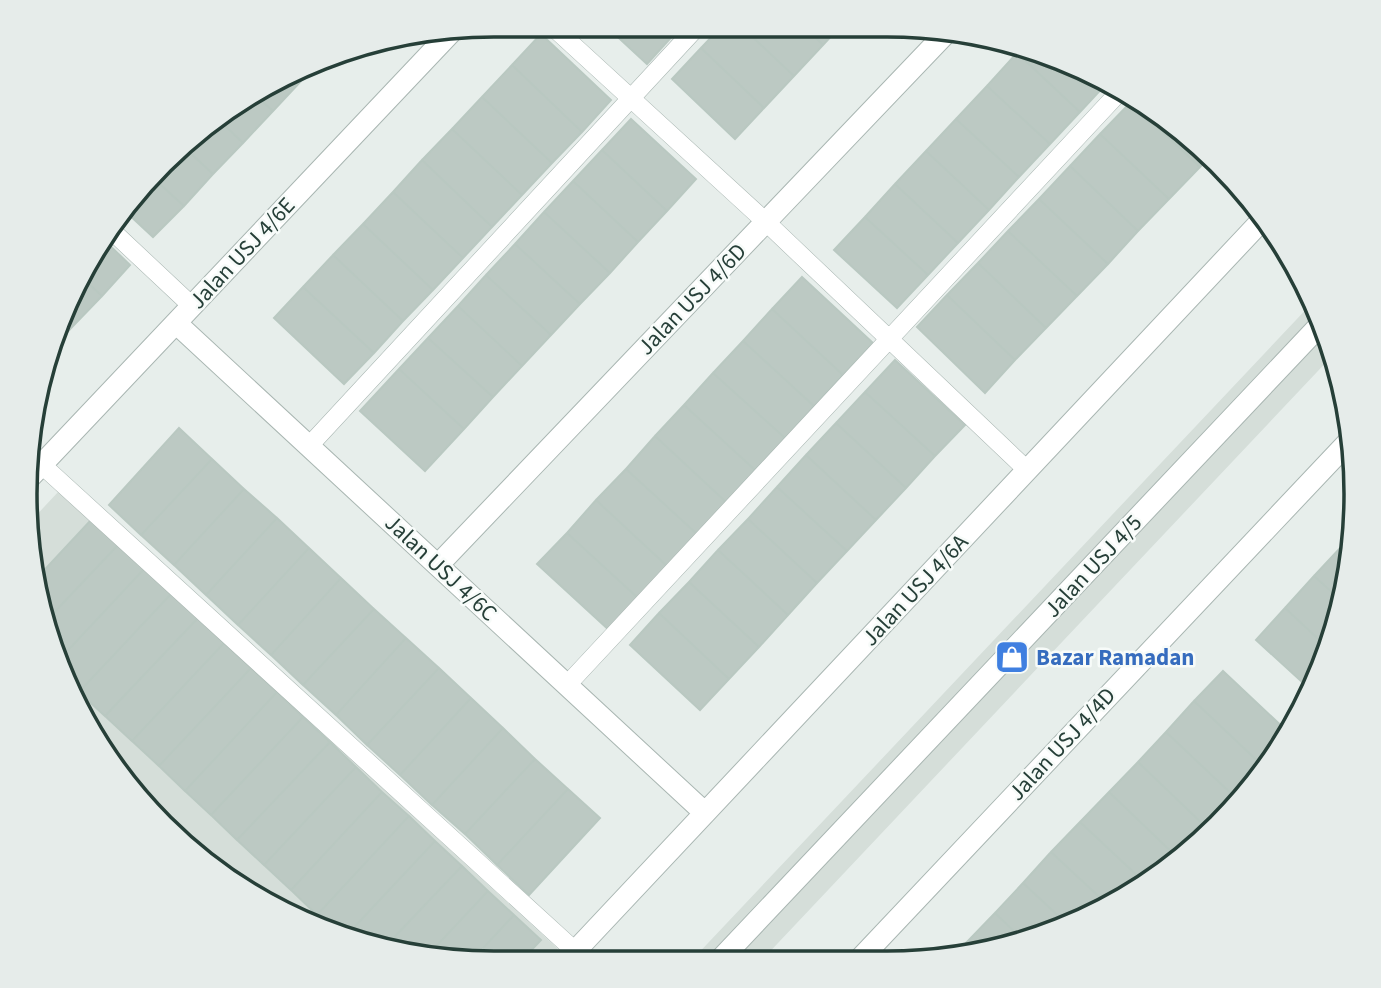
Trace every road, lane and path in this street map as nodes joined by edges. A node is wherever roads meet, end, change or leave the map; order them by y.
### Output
1 (564, 37) edge
2 (687, 37) edge
3 (443, 40) edge
4 (939, 40) edge
5 (630, 97) junction
6 (1114, 97) edge
7 (766, 222) junction
8 (1257, 226) edge
9 (117, 236) edge
10 (192, 306) junction
11 (176, 323) junction
12 (1314, 332) edge
13 (889, 339) junction
14 (309, 446) junction
15 (1341, 448) edge
16 (38, 469) edge
17 (1027, 470) junction
18 (38, 473) edge
19 (438, 565) junction
20 (567, 685) junction
21 (705, 813) junction
22 (563, 951) edge
23 (576, 951) edge
24 (728, 951) edge
25 (867, 951) edge

1 - 5 lane
2 - 5 lane
3 - 10 street, Jalan USJ 4/6E
4 - 7 street, Jalan USJ 4/6D
5 - 7 lane
5 - 14 lane
6 - 13 lane
7 - 13 lane
7 - 19 street, Jalan USJ 4/6D
8 - 17 street, Jalan USJ 4/6A
9 - 10 lane
10 - 11 street, Jalan USJ 4/6E
11 - 14 street, Jalan USJ 4/6C
11 - 16 street, Jalan USJ 4/6E
12 - 24 street, Jalan USJ 4/5
13 - 17 lane
13 - 20 lane
14 - 19 street, Jalan USJ 4/6C
15 - 25 street, Jalan USJ 4/4D
17 - 21 street, Jalan USJ 4/6A
18 - 22 lane
19 - 20 street, Jalan USJ 4/6C
20 - 21 street, Jalan USJ 4/6C
21 - 23 street, Jalan USJ 4/6A

